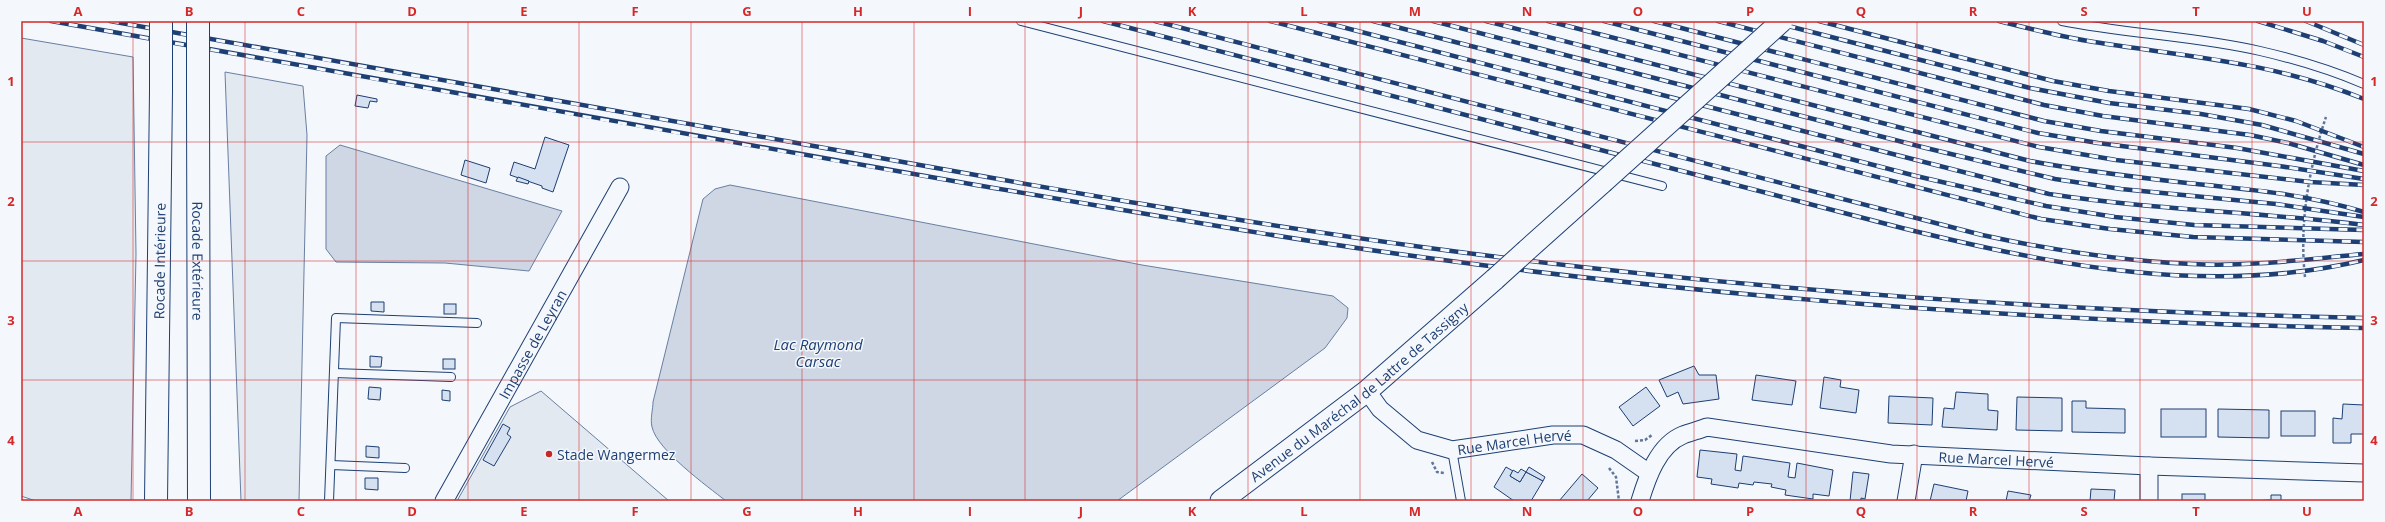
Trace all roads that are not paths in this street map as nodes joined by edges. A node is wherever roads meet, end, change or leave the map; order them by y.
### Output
1 (162, 21) edge
2 (198, 21) edge
3 (1021, 21) edge
4 (1782, 21) edge
5 (2062, 21) edge
6 (2364, 84) edge
7 (1662, 186) dead end
8 (620, 187) dead end
9 (477, 323) dead end
10 (334, 372) junction
11 (451, 377) dead end
12 (1367, 391) junction
13 (1452, 450) junction
14 (1914, 454) junction
15 (330, 465) junction
16 (2149, 466) junction
17 (405, 468) dead end
18 (1649, 473) junction
19 (2364, 473) edge
20 (156, 501) edge
21 (199, 501) edge
22 (329, 501) edge
23 (444, 501) edge
24 (1221, 501) edge
25 (1461, 501) edge
26 (1640, 501) edge
27 (1906, 501) edge
28 (2149, 501) edge

1 - 20 highway, Rocade Intérieure, bridge
2 - 21 highway, Rocade Extérieure, bridge
3 - 7 lane
4 - 12 street, Avenue du Maréchal de Lattre de Tassigny, bridge
5 - 6 lane
8 - 23 street, Impasse de Leyran
9 - 10 lane
10 - 11 lane
10 - 15 lane
12 - 13 street, Rue Marcel Hervé
12 - 24 street, Avenue du Maréchal de Lattre de Tassigny
13 - 18 street, Rue Marcel Hervé
13 - 25 lane
14 - 16 street, Rue Marcel Hervé
14 - 18 street, Rue Marcel Hervé
14 - 27 street
15 - 17 lane
15 - 22 lane
16 - 19 street, Rue Marcel Hervé
16 - 28 street
18 - 26 street, Rue Marcel Hervé

